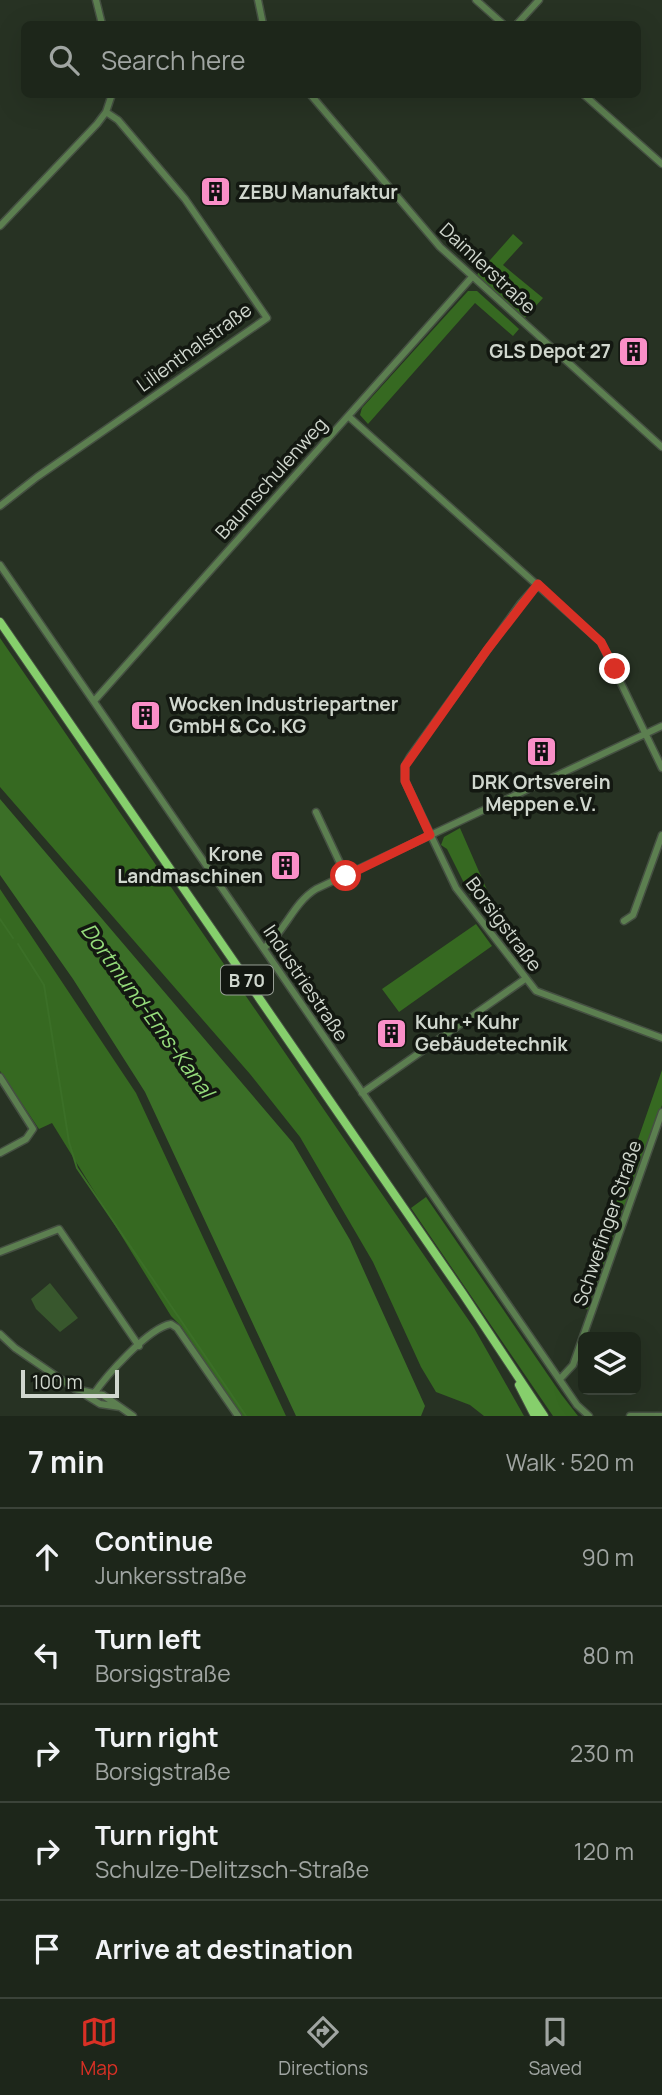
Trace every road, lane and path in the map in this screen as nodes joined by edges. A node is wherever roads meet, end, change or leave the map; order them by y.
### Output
1 (96, 0) edge
2 (258, 0) edge
3 (476, 0) edge
4 (539, 0) edge
5 (101, 21) edge
6 (262, 21) edge
7 (500, 21) edge
8 (520, 21) edge
9 (111, 98) edge
10 (313, 98) edge
11 (588, 98) edge
12 (106, 112) junction
13 (662, 164) edge
14 (0, 226) edge
15 (472, 277) junction
16 (348, 416) junction
17 (662, 447) edge
18 (0, 506) edge
19 (0, 565) edge
20 (538, 584) junction
21 (0, 622) edge
22 (94, 701) junction
23 (662, 726) edge
24 (646, 734) junction
25 (662, 768) edge
26 (316, 812) dead end
27 (430, 835) junction
28 (662, 835) edge
29 (346, 876) junction
30 (624, 921) dead end
31 (264, 948) junction
32 (525, 979) junction
33 (662, 1038) edge
34 (0, 1077) edge
35 (362, 1093) junction
36 (662, 1112) edge
37 (0, 1153) edge
38 (0, 1252) edge
39 (0, 1334) edge
40 (494, 1339) junction
41 (139, 1346) junction
42 (560, 1379) junction
43 (75, 1389) junction
44 (93, 1395) junction
45 (122, 1408) junction
46 (133, 1416) edge
47 (238, 1416) edge
48 (535, 1416) edge
49 (544, 1416) edge
50 (589, 1416) edge
51 (630, 1416) edge
52 (662, 1416) edge

1 - 5 street
2 - 6 street
3 - 7 street
4 - 8 street
9 - 12 street
10 - 15 street, Daimlerstraße
11 - 13 street
12 - 14 street
12 - 18 street, Lilienthalstraße
15 - 16 street, Baumschulenweg
15 - 17 street, Daimlerstraße
16 - 20 street
16 - 22 street, Baumschulenweg
19 - 22 street, Industriestraße
20 - 24 street
20 - 27 street, Borsigstraße
21 - 40 main road, B 70
22 - 31 street, Industriestraße
23 - 24 street
24 - 25 street
24 - 27 street
26 - 29 street
27 - 29 street
27 - 32 street, Borsigstraße
28 - 30 street
29 - 31 street
31 - 35 street, Industriestraße
32 - 33 street, Borsigstraße
32 - 35 street
34 - 37 street
35 - 42 street, Industriestraße
36 - 42 street, Schwefinger Straße
38 - 41 street
39 - 43 street
40 - 48 main road, B 70
40 - 49 main road, B 70
41 - 44 street
41 - 47 street
42 - 50 street, Industriestraße
43 - 44 street
43 - 45 street
44 - 45 street
45 - 46 street
51 - 52 street

